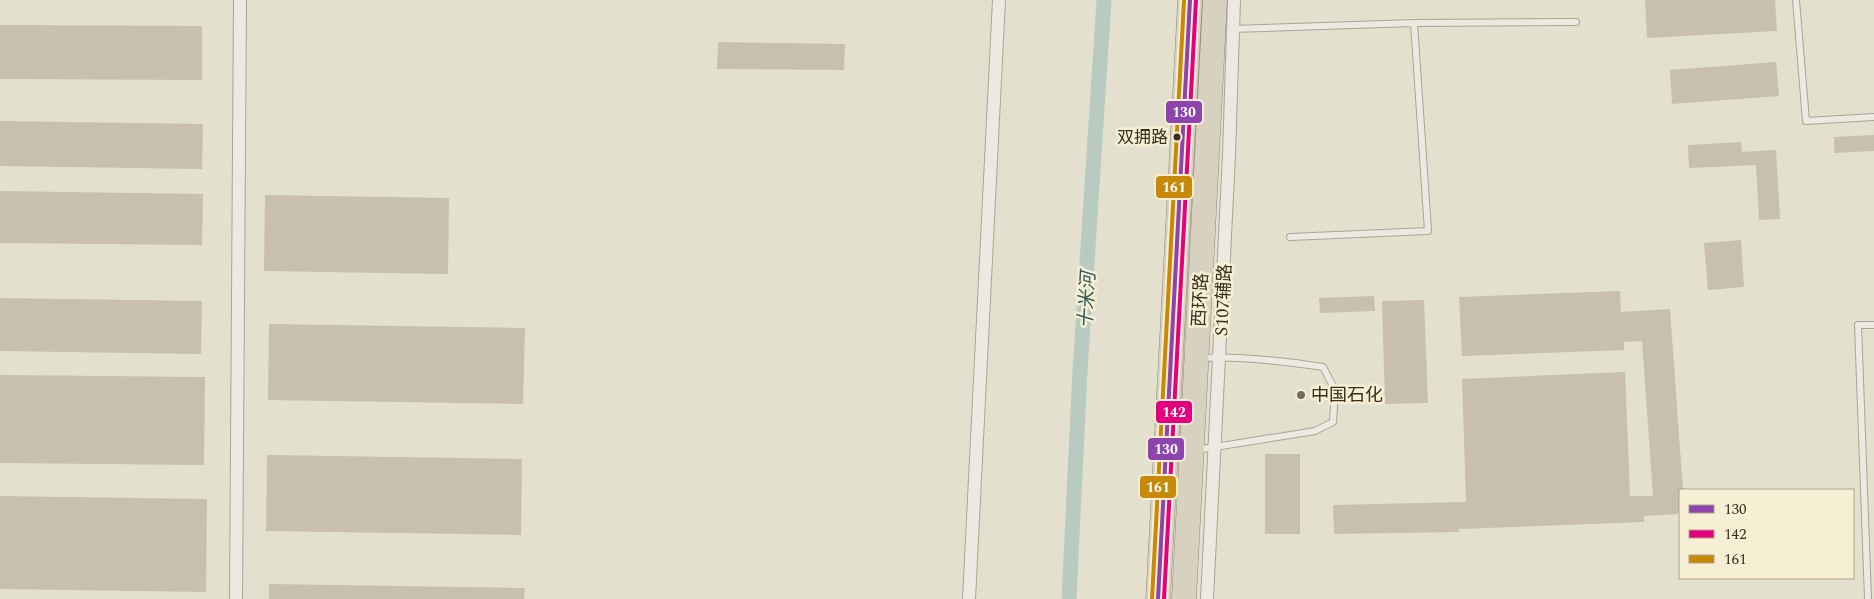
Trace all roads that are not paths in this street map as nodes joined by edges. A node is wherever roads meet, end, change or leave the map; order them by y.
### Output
1 (240, 0) edge
2 (999, 0) edge
3 (1190, 0) edge
4 (1215, 0) edge
5 (1234, 0) edge
6 (1796, 0) edge
7 (1576, 22) dead end
8 (1414, 23) junction
9 (1188, 24) junction
10 (1223, 27) junction
11 (1874, 116) edge
12 (1290, 237) dead end
13 (1874, 325) edge
14 (1208, 358) junction
15 (1204, 449) junction
16 (236, 599) edge
17 (969, 599) edge
18 (1158, 599) edge
19 (1184, 599) edge
20 (1207, 599) edge
21 (1868, 599) edge

1 - 16 street
2 - 17 street
3 - 9 highway, 西环路
4 - 10 highway, 西环路
5 - 10 street
6 - 11 lane
7 - 8 lane
8 - 10 lane
8 - 12 lane
9 - 10 lane
9 - 18 highway, 西环路
10 - 14 highway, 西环路
13 - 21 lane
14 - 15 highway, 西环路
14 - 15 lane
15 - 19 highway, 西环路
15 - 20 street

